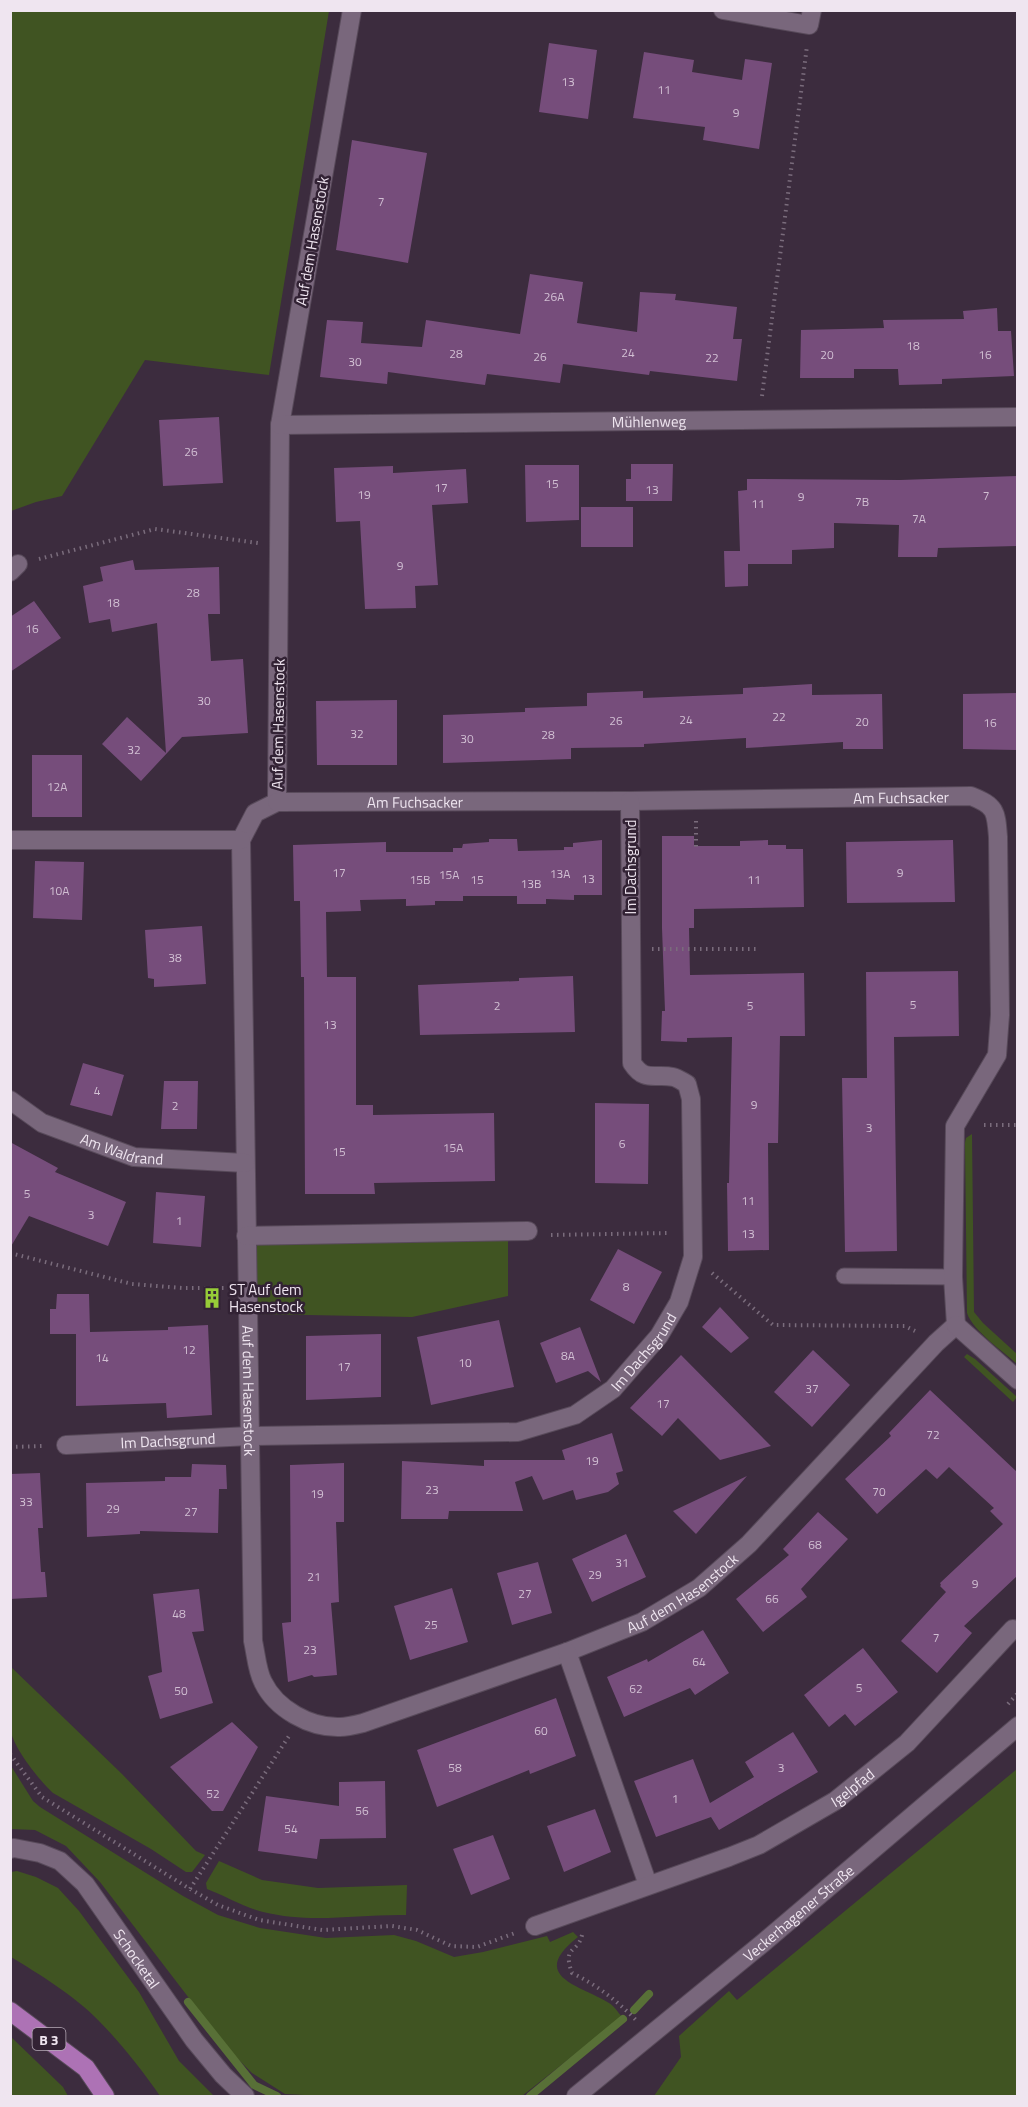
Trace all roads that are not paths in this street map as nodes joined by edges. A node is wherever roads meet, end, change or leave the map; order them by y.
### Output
1 (352, 10) edge
2 (723, 10) edge
3 (811, 18) edge
4 (1017, 417) edge
5 (280, 425) junction
6 (630, 801) junction
7 (278, 802) junction
8 (10, 840) edge
9 (241, 840) junction
10 (10, 1100) edge
11 (245, 1163) junction
12 (528, 1231) road end
13 (246, 1236) junction
14 (844, 1276) dead end
15 (954, 1277) junction
16 (956, 1325) junction
17 (1017, 1380) edge
18 (250, 1436) junction
19 (66, 1445) road end
20 (1013, 1629) dead end
21 (567, 1652) junction
22 (1017, 1726) edge
23 (10, 1850) edge
24 (648, 1885) junction
25 (536, 1926) road end
26 (10, 2011) edge
27 (105, 2097) edge
28 (245, 2097) edge
29 (576, 2097) edge

1 - 5 street, Auf dem Hasenstock
2 - 3 street
4 - 5 street, Mühlenweg
5 - 7 street, Auf dem Hasenstock
6 - 7 street, Am Fuchsacker
6 - 15 street, Am Fuchsacker
6 - 18 street, Im Dachsgrund
7 - 9 street, Auf dem Hasenstock
8 - 9 street
9 - 11 street, Auf dem Hasenstock
10 - 11 street, Am Waldrand
11 - 13 street, Auf dem Hasenstock
12 - 13 street
13 - 18 street, Auf dem Hasenstock
14 - 15 lane
15 - 16 street, Am Fuchsacker
16 - 17 street
16 - 21 street, Auf dem Hasenstock
18 - 19 street, Im Dachsgrund
18 - 21 street, Auf dem Hasenstock
20 - 24 street, Igelpfad
21 - 24 street
22 - 29 street, Veckerhagener Straße
23 - 28 street, Schocketal
24 - 25 street, Igelpfad
26 - 27 main road, B 3

